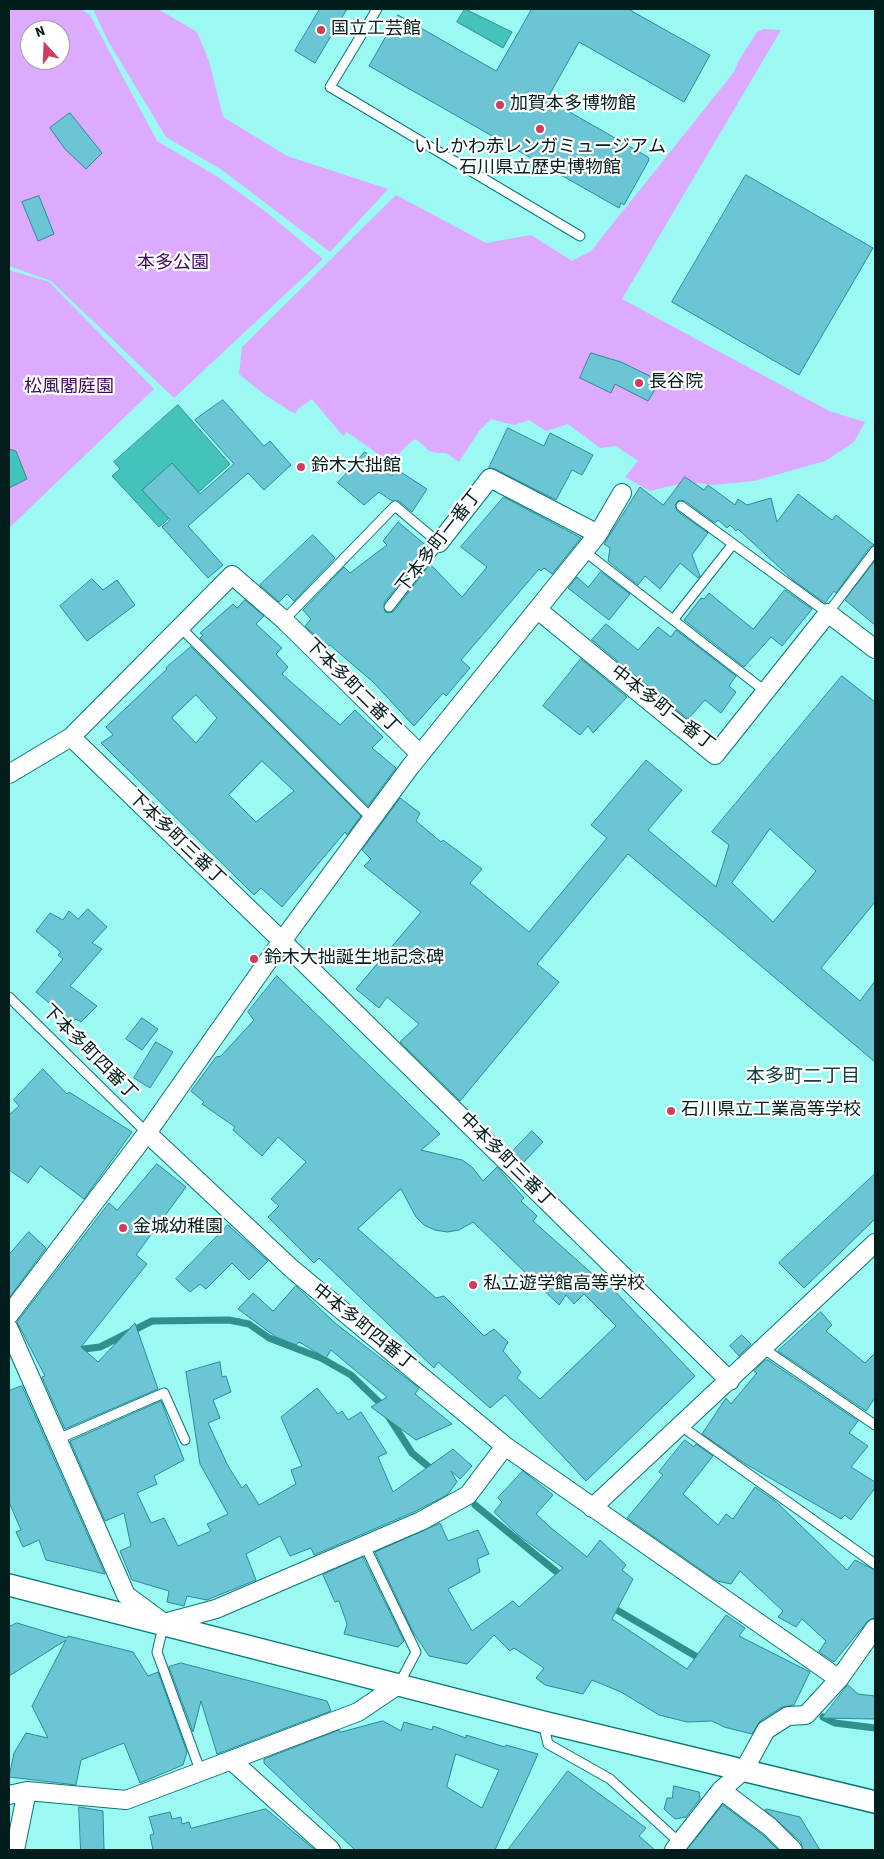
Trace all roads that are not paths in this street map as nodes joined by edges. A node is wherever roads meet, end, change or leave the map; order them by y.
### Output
1 (377, 9) edge
2 (580, 236) dead end
3 (622, 493) dead end
4 (681, 506) dead end
5 (598, 534) junction
6 (439, 543) junction
7 (733, 544) junction
8 (584, 551) junction
9 (875, 551) edge
10 (389, 607) dead end
11 (538, 610) junction
12 (828, 613) junction
13 (284, 620) junction
14 (673, 620) junction
15 (180, 627) junction
16 (875, 648) edge
17 (766, 692) junction
18 (71, 737) junction
19 (420, 754) junction
20 (9, 774) edge
21 (373, 820) junction
22 (282, 940) junction
23 (9, 997) edge
24 (147, 1133) junction
25 (875, 1243) edge
26 (9, 1314) edge
27 (9, 1329) edge
28 (764, 1349) junction
29 (15, 1361) edge
30 (730, 1382) junction
31 (875, 1425) edge
32 (681, 1426) junction
33 (58, 1439) junction
34 (185, 1440) dead end
35 (505, 1446) junction
36 (592, 1508) junction
37 (364, 1544) junction
38 (875, 1564) edge
39 (9, 1585) edge
40 (164, 1623) junction
41 (875, 1628) edge
42 (839, 1679) junction
43 (398, 1686) junction
44 (543, 1722) junction
45 (230, 1760) junction
46 (200, 1770) junction
47 (744, 1770) junction
48 (720, 1790) junction
49 (27, 1791) junction
50 (9, 1795) edge
51 (875, 1802) edge
52 (677, 1847) edge
53 (15, 1850) edge
54 (331, 1850) edge
55 (793, 1850) edge

1 - 2 lane
3 - 5 street
4 - 7 lane
5 - 6 street, 下本多町一番丁
5 - 8 street
6 - 10 lane, 下本多町一番丁
6 - 13 lane
7 - 12 lane
7 - 14 lane
8 - 11 street
8 - 14 lane
9 - 12 lane
11 - 17 street, 中本多町一番丁
11 - 19 street
12 - 16 street
12 - 17 street, 中本多町一番丁
13 - 15 street, 下本多町二番丁
13 - 19 street, 下本多町二番丁
14 - 17 lane
15 - 18 street
15 - 21 lane
18 - 20 street
18 - 22 street, 下本多町三番丁
19 - 21 street
21 - 22 street
22 - 24 street
22 - 30 street, 中本多町三番丁
23 - 24 lane, 下本多町四番丁
24 - 26 street
24 - 35 street, 中本多町四番丁
25 - 28 street
27 - 29 street
28 - 30 street
28 - 31 lane
29 - 33 street
30 - 32 street
32 - 36 street
32 - 38 lane
33 - 34 lane
33 - 40 street
35 - 36 street, 中本多町四番丁
35 - 37 street
36 - 42 street, 中本多町四番丁
37 - 40 street
37 - 43 lane
39 - 40 street
40 - 43 street
40 - 46 lane
41 - 42 street
42 - 47 street
43 - 44 street
43 - 45 street
44 - 47 street
44 - 52 lane
45 - 46 street
45 - 54 street
46 - 49 street
47 - 48 street
47 - 51 street
48 - 52 street
48 - 55 street
49 - 50 street
49 - 53 street

